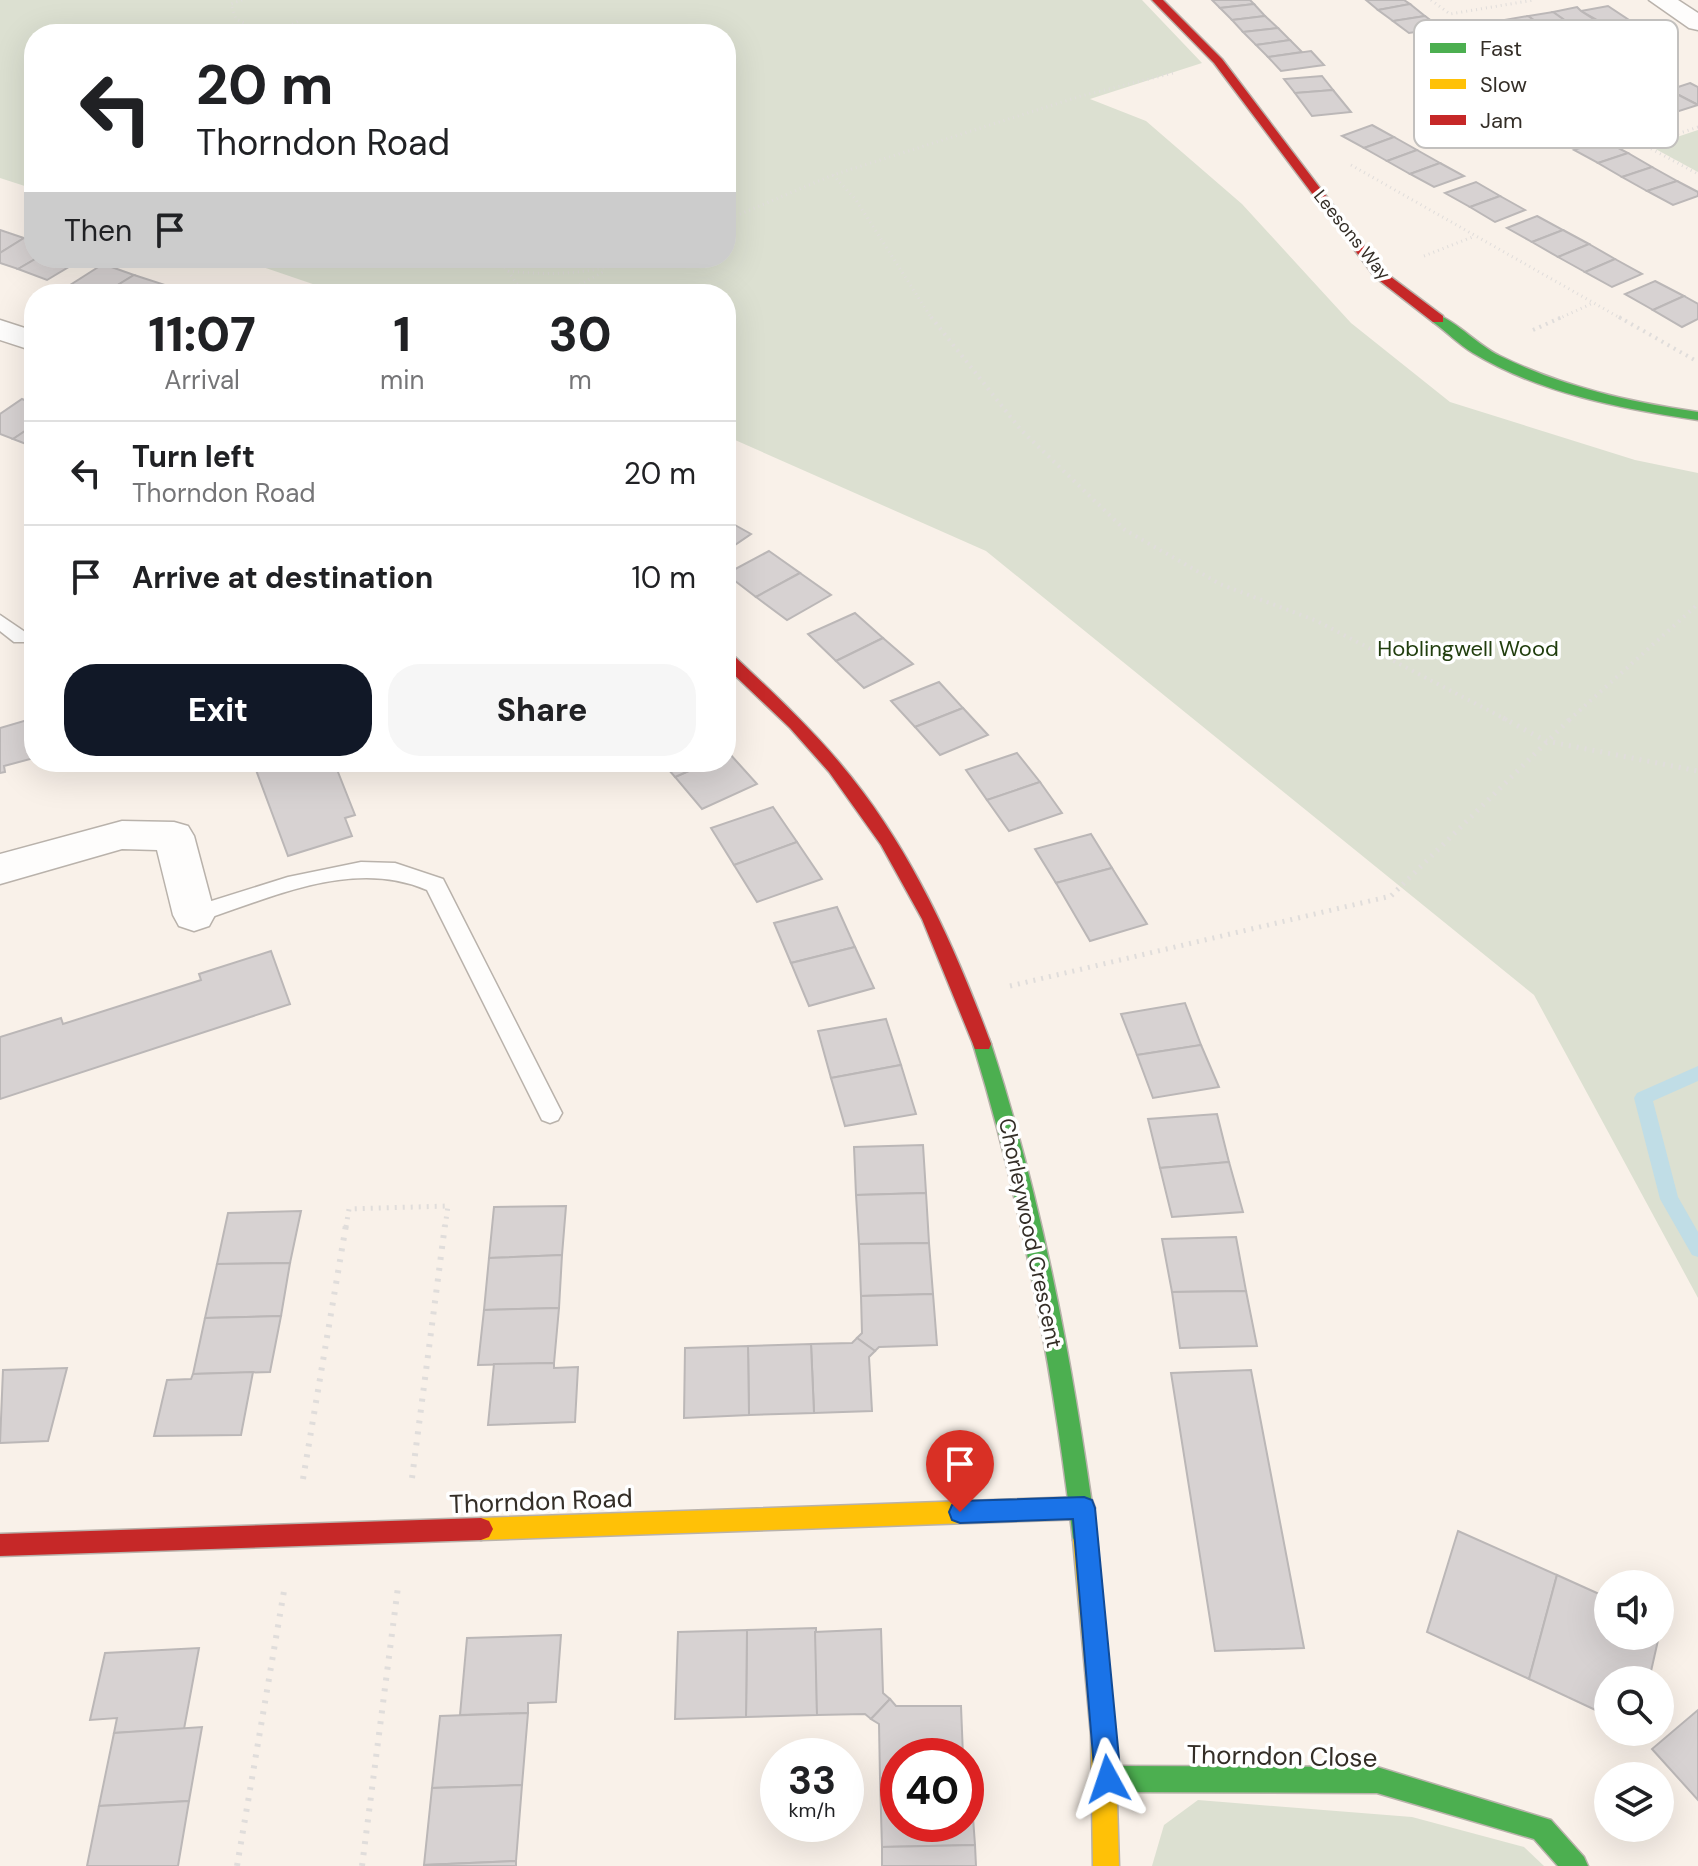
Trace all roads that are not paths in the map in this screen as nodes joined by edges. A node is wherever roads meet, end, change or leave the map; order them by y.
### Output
1 (1157, 0) edge
2 (1661, 0) edge
3 (1698, 23) edge
4 (0, 329) edge
5 (24, 338) edge
6 (1698, 416) edge
7 (0, 621) edge
8 (21, 638) dead end
9 (736, 667) edge
10 (0, 869) edge
11 (194, 915) joint
12 (550, 1113) dead end
13 (1084, 1508) junction
14 (0, 1545) edge
15 (1108, 1779) junction
16 (1106, 1866) edge
17 (1575, 1866) edge

1 - 6 street, Leesons Way
2 - 3 street
4 - 5 street
7 - 8 lane
9 - 13 street, Chorleywood Crescent
10 - 11 street
11 - 12 lane
13 - 14 street, Thorndon Road
13 - 15 street
15 - 16 street
15 - 17 street, Thorndon Close

